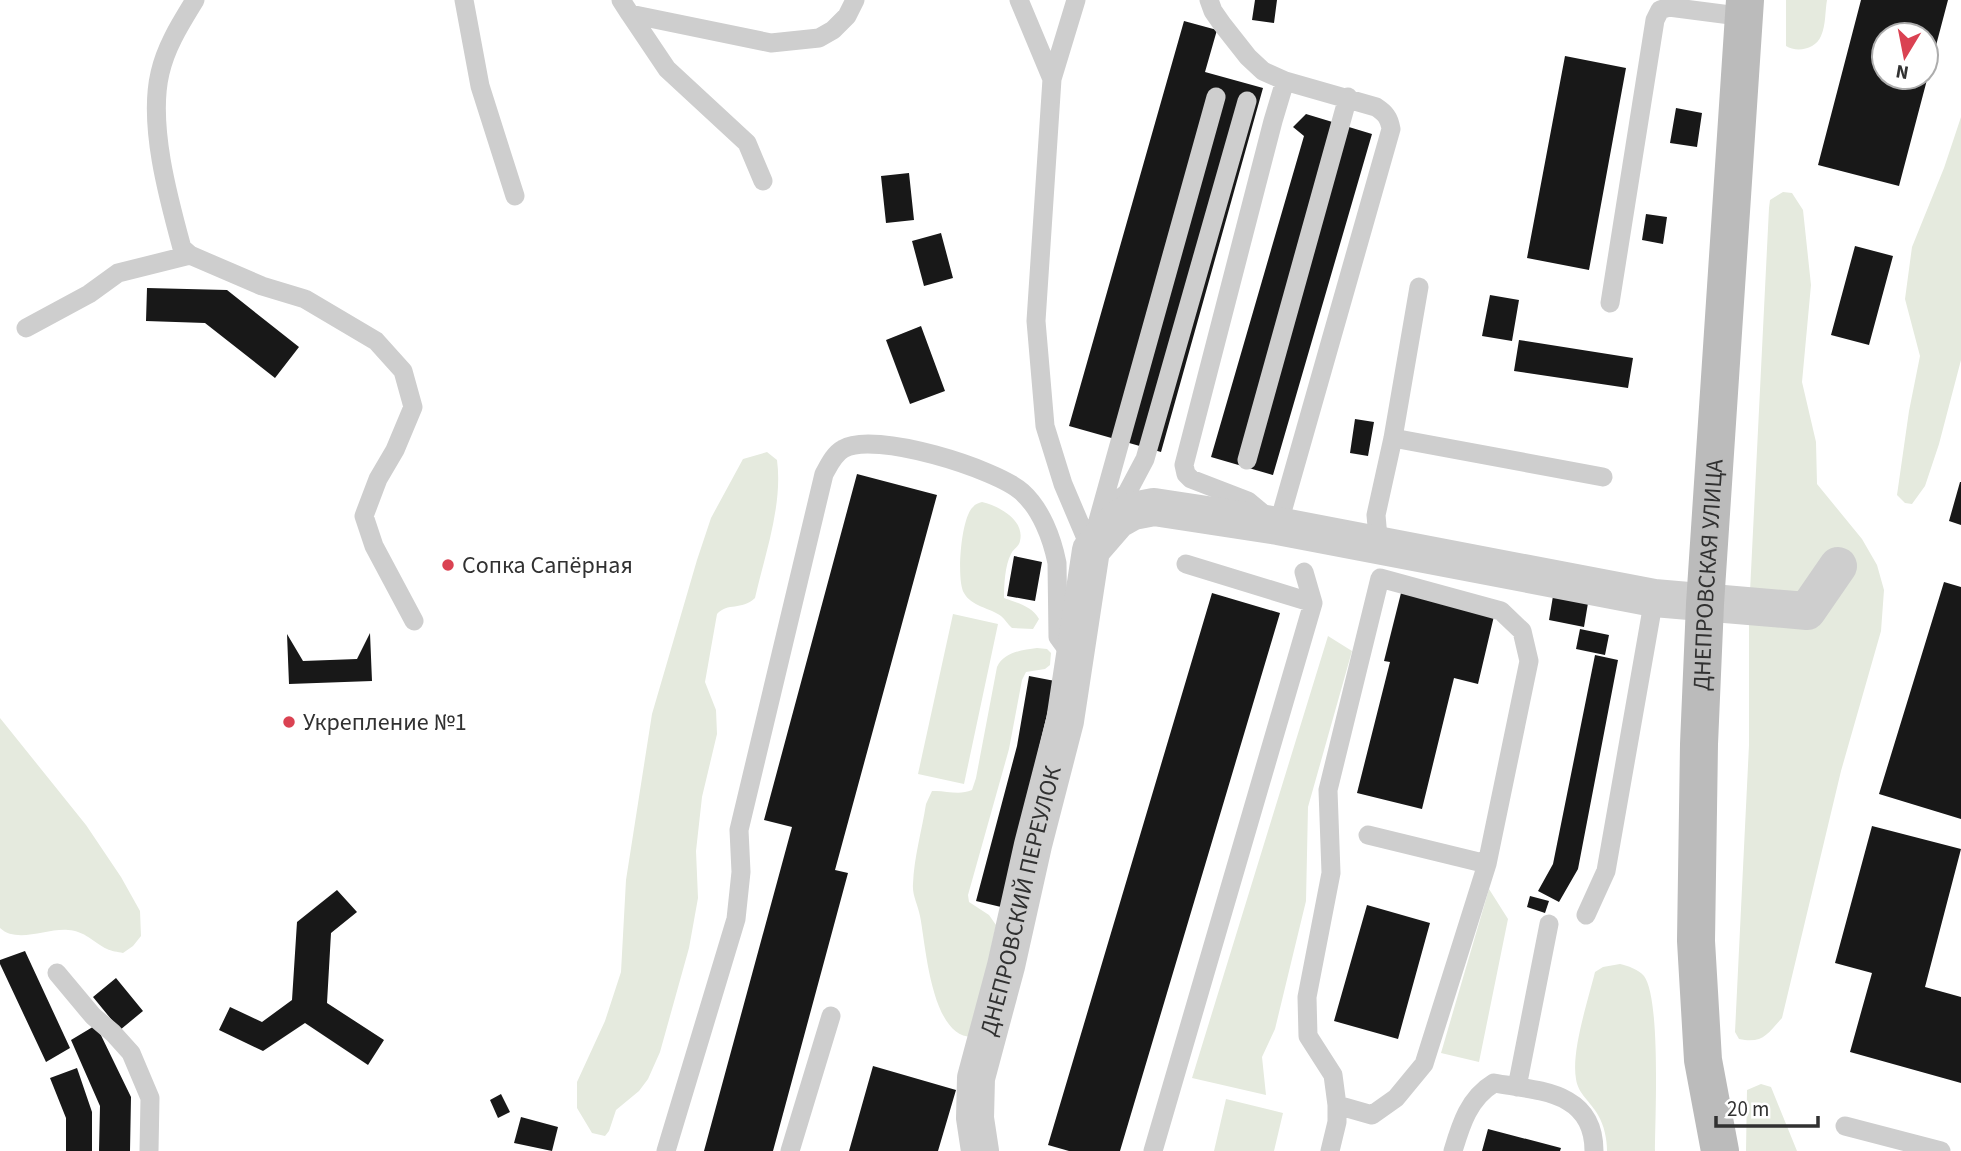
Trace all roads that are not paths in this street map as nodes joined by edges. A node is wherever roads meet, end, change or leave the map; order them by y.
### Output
1 (195, 0) edge
2 (464, 0) edge
3 (855, 0) edge
4 (1019, 0) edge
5 (1076, 0) edge
6 (1209, 0) edge
7 (625, 7) edge
8 (1746, 8) edge
9 (1052, 79) junction
10 (1285, 80) junction
11 (1216, 97) dead end
12 (1348, 97) junction
13 (1247, 101) dead end
14 (763, 181) dead end
15 (515, 196) dead end
16 (190, 255) junction
17 (1419, 287) dead end
18 (1610, 303) dead end
19 (26, 328) dead end
20 (1393, 438) junction
21 (1247, 460) dead end
22 (1603, 477) dead end
23 (1278, 526) junction
24 (1095, 532) junction
25 (1379, 562) junction
26 (1186, 564) dead end
27 (1838, 566) dead end
28 (1304, 572) dead end
29 (1654, 598) junction
30 (1313, 603) junction
31 (1705, 604) junction
32 (414, 621) dead end
33 (1075, 652) junction
34 (1368, 835) dead end
35 (1487, 864) junction
36 (1586, 915) dead end
37 (1549, 924) dead end
38 (57, 973) dead end
39 (831, 1016) dead end
40 (1517, 1087) junction
41 (1337, 1105) junction
42 (1845, 1126) dead end
43 (978, 1150) edge
44 (149, 1151) edge
45 (666, 1151) edge
46 (790, 1151) edge
47 (1153, 1151) edge
48 (1330, 1151) edge
49 (1453, 1151) edge
50 (1594, 1151) edge
51 (1720, 1151) edge
52 (1941, 1151) edge

1 - 16 lane
2 - 15 lane
3 - 7 lane
4 - 9 lane
5 - 9 lane
6 - 10 lane
7 - 14 lane
8 - 18 lane
8 - 31 main road, ДНЕПРОВСКАЯ УЛИЦА
9 - 24 lane
10 - 12 lane
10 - 23 lane
11 - 24 lane
12 - 21 lane
12 - 23 lane
13 - 24 lane
16 - 19 lane
16 - 32 lane
17 - 20 lane
20 - 22 lane
20 - 25 lane
23 - 24 street
23 - 25 street
24 - 33 street, ДНЕПРОВСКИЙ ПЕРЕУЛОК
25 - 29 street
25 - 35 lane
25 - 41 lane
26 - 30 lane
27 - 31 street
28 - 30 lane
29 - 31 street
29 - 36 lane
30 - 47 lane
31 - 51 main road, ДНЕПРОВСКАЯ УЛИЦА
33 - 43 street, ДНЕПРОВСКИЙ ПЕРЕУЛОК
33 - 45 lane
34 - 35 lane
35 - 41 lane
37 - 40 lane
38 - 44 lane
39 - 46 lane
40 - 49 lane
40 - 50 lane
41 - 48 lane
42 - 52 lane

